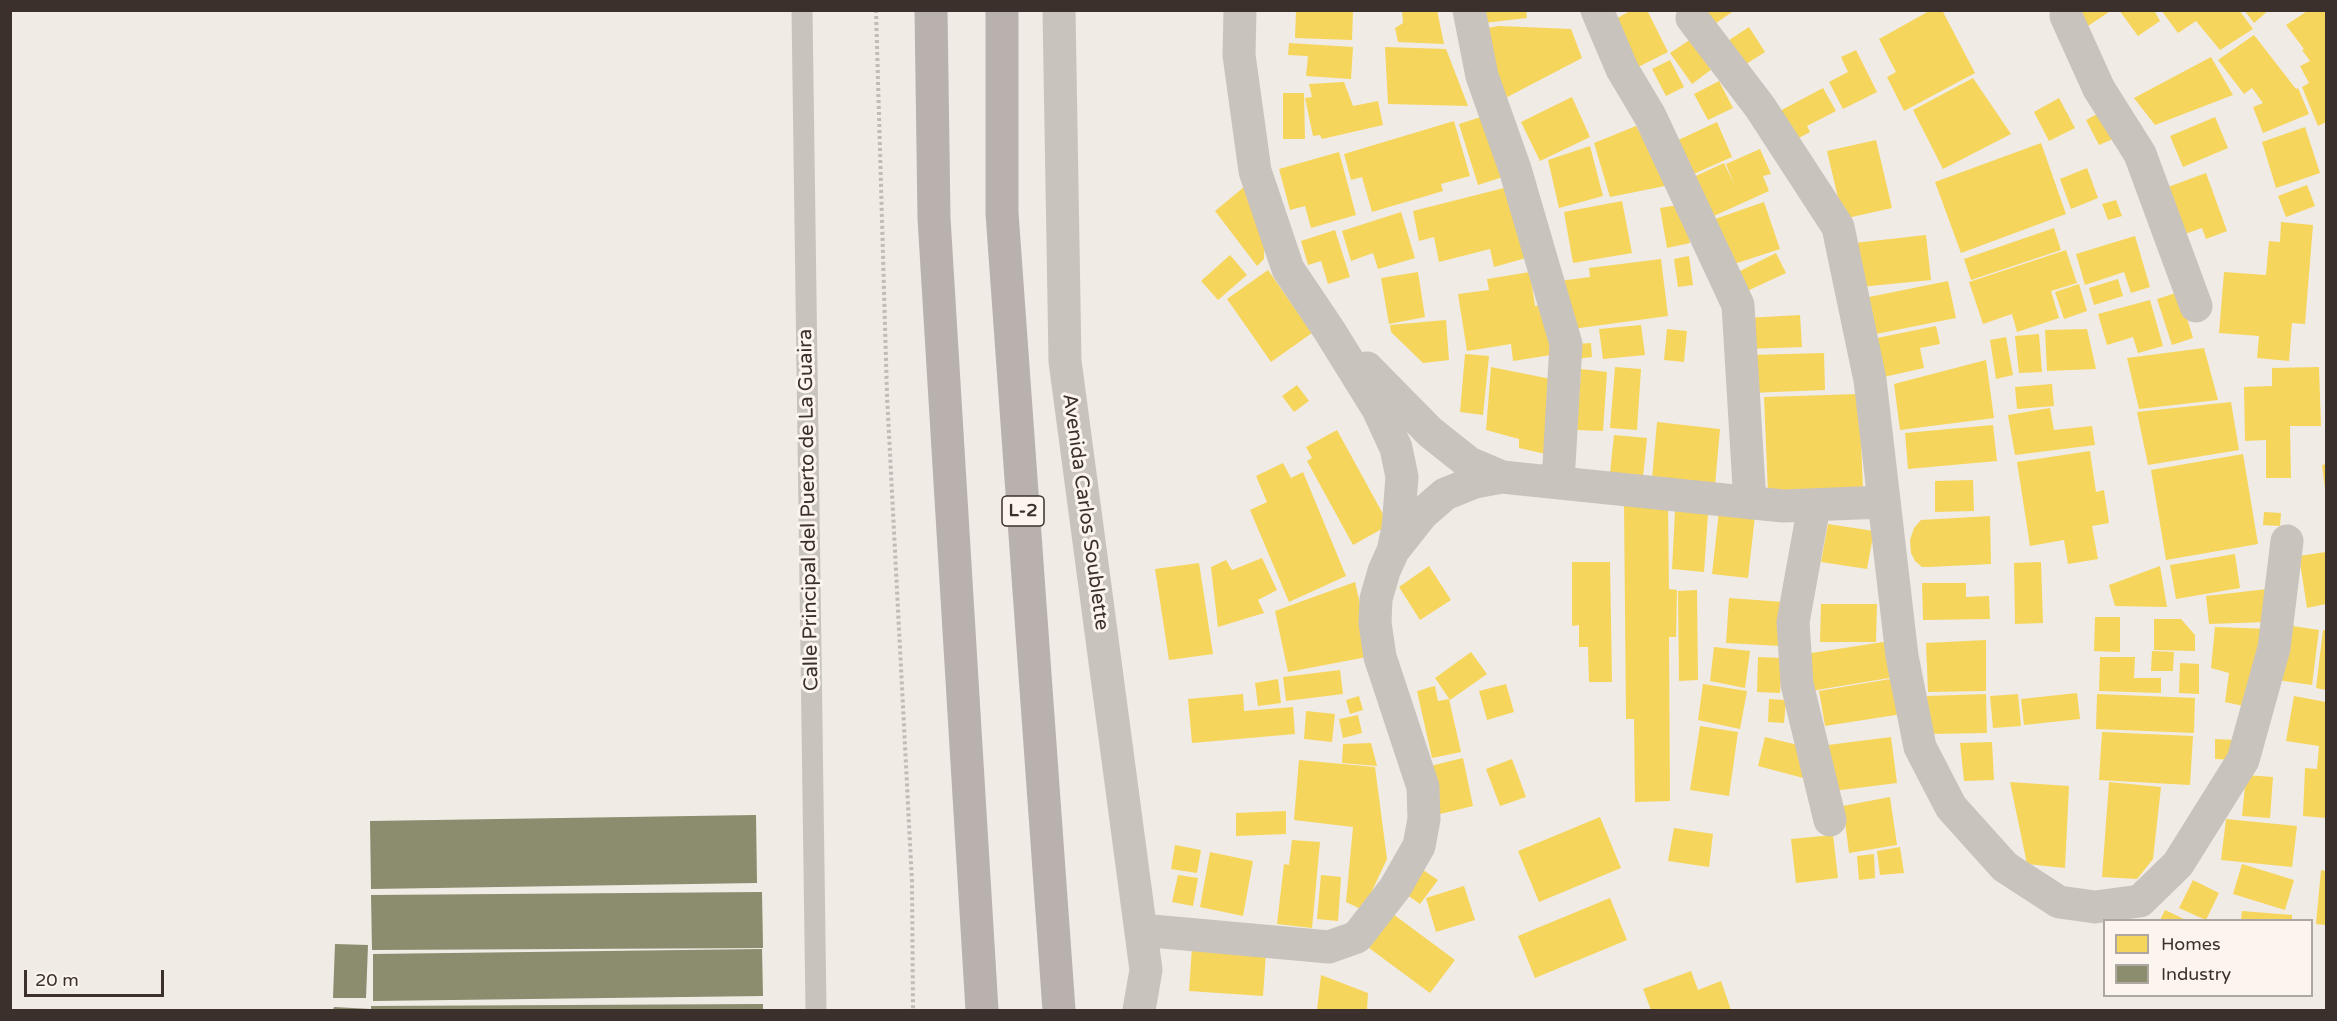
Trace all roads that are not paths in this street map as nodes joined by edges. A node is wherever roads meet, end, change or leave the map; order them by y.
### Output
1 (802, 10) edge
2 (932, 10) edge
3 (1002, 10) edge
4 (1059, 10) edge
5 (1240, 10) edge
6 (1469, 10) edge
7 (1597, 10) edge
8 (2066, 16) dead end
9 (1692, 18) dead end
10 (2196, 306) dead end
11 (1329, 330) junction
12 (1503, 477) junction
13 (1558, 482) junction
14 (1883, 502) junction
15 (1750, 503) junction
16 (1814, 506) junction
17 (2287, 541) dead end
18 (1393, 551) junction
19 (1830, 820) dead end
20 (1141, 930) junction
21 (816, 1011) edge
22 (982, 1011) edge
23 (1059, 1011) edge
24 (1139, 1011) edge

1 - 21 lane, Calle Principal del Puerto de La Guaira
2 - 22 main road
3 - 23 main road, L-2
4 - 20 street, Avenida Carlos Soublette
5 - 11 street
6 - 13 street
7 - 15 street
8 - 10 street
9 - 14 street
11 - 12 street
11 - 18 street
12 - 13 street
12 - 18 street
13 - 15 street
14 - 16 street
14 - 17 street
15 - 16 street
16 - 19 street
18 - 20 street
20 - 24 street, Avenida Carlos Soublette

